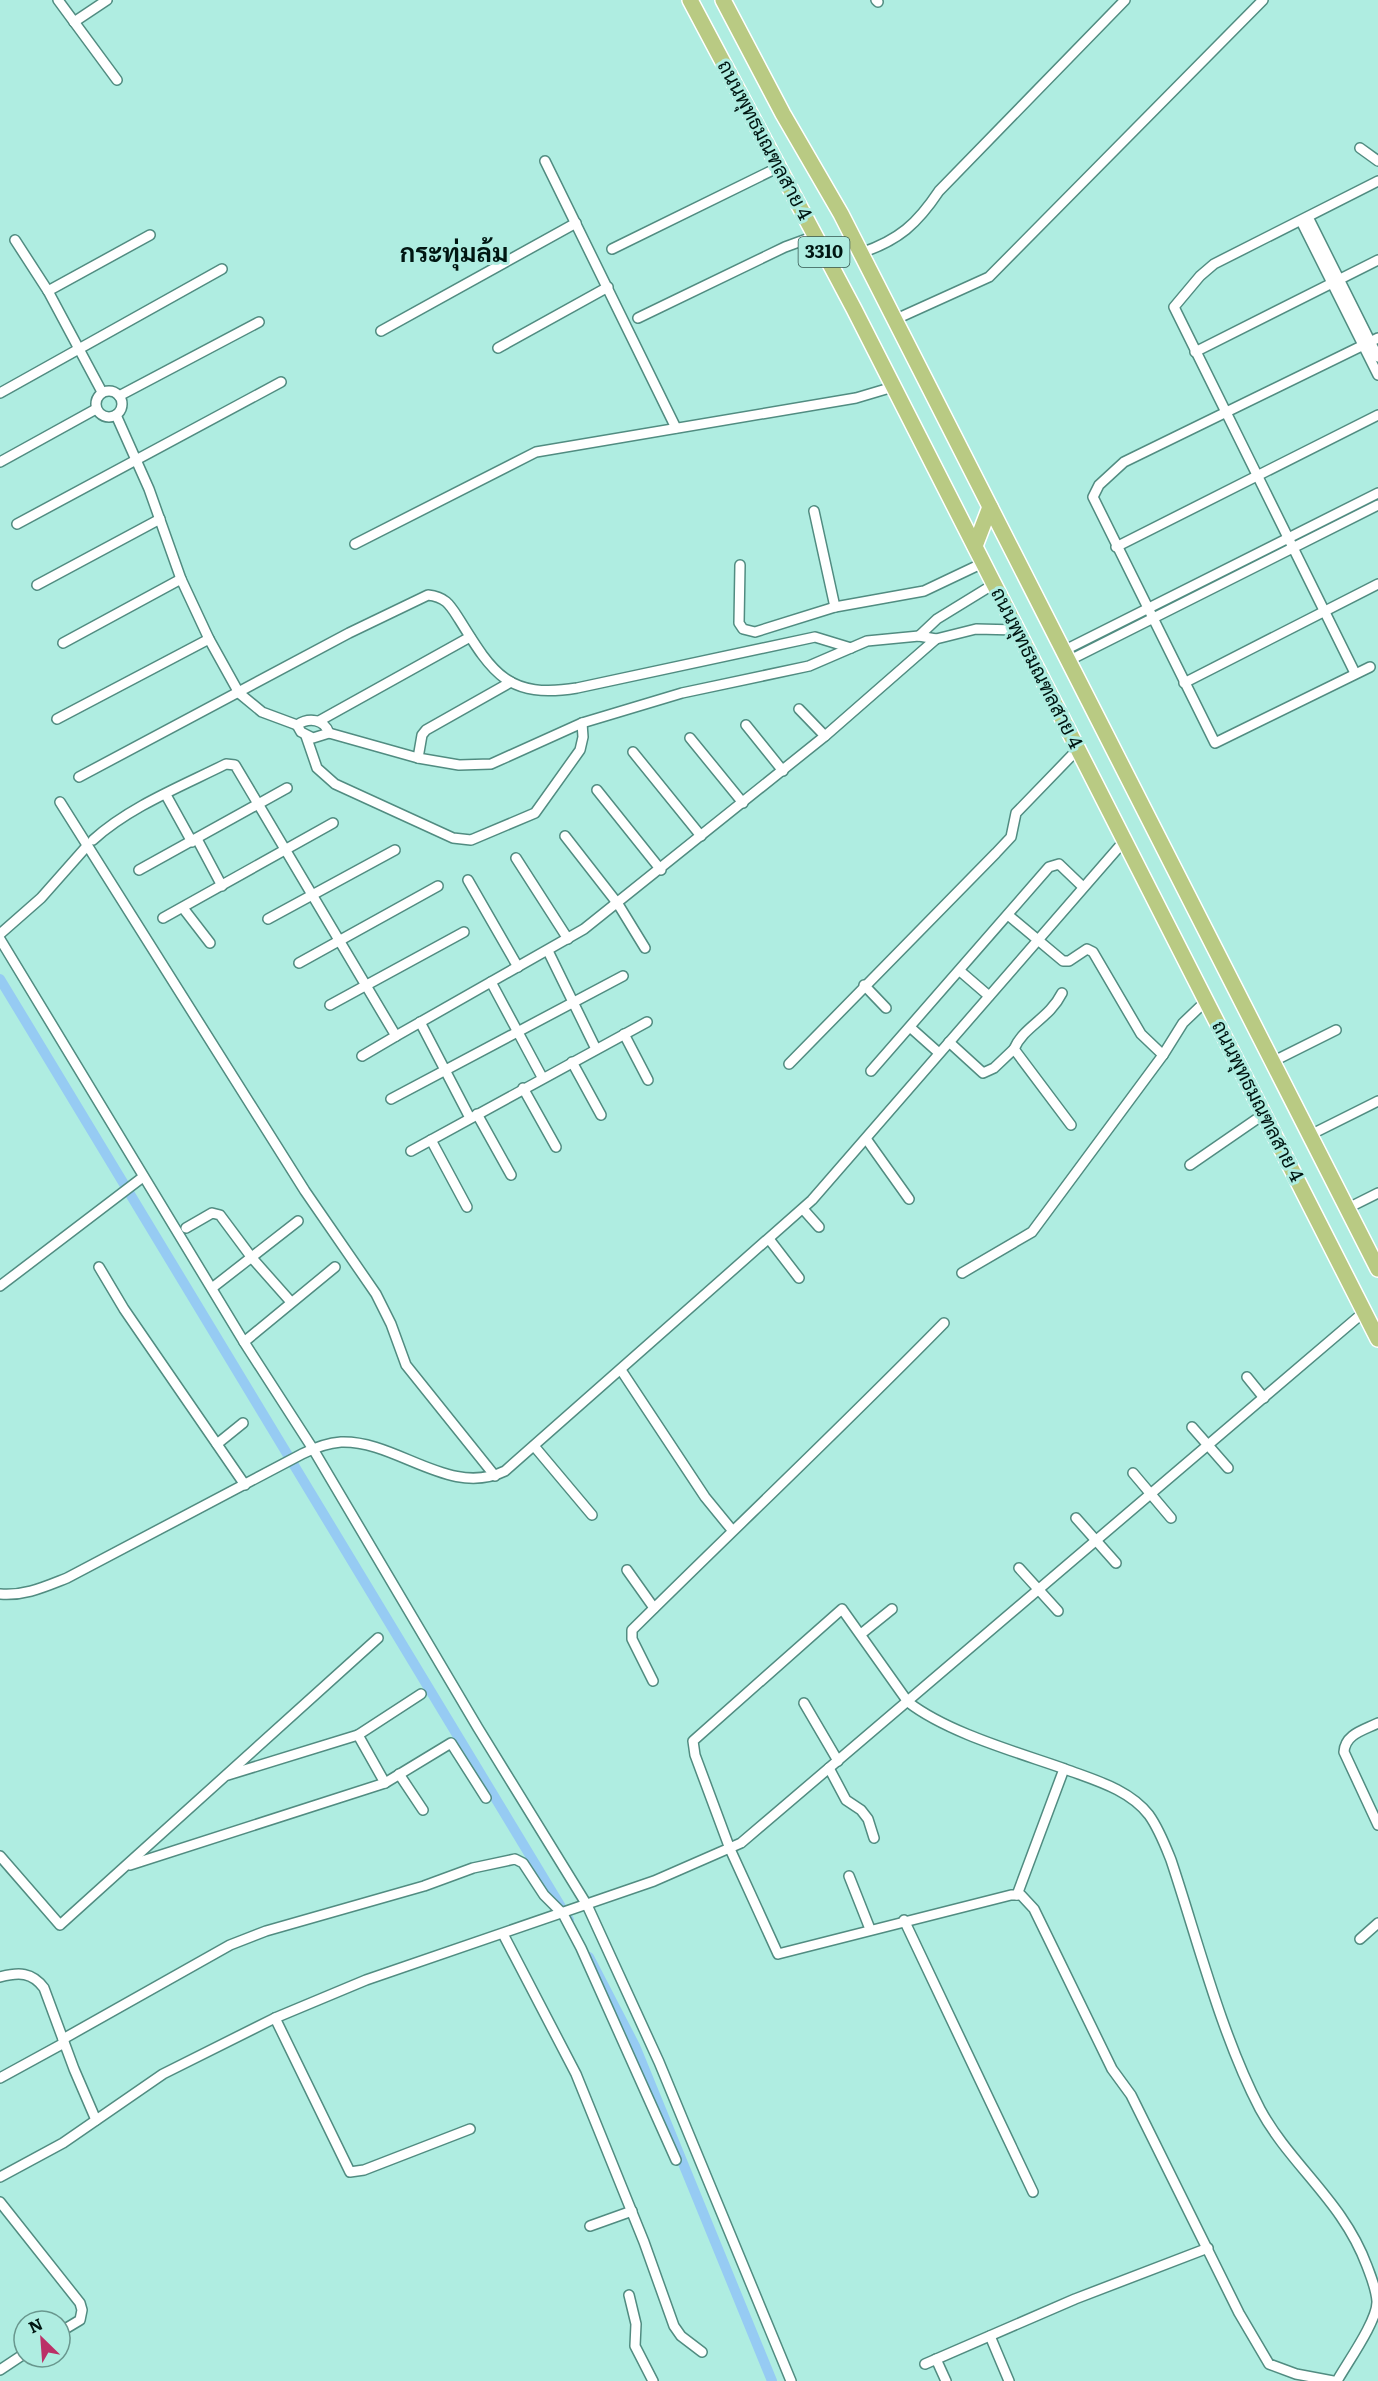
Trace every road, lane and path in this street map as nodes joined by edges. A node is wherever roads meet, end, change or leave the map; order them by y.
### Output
1 (58, 0) edge
2 (107, 0) edge
3 (690, 0) edge
4 (723, 0) edge
5 (1125, 0) edge
6 (1263, 0) edge
7 (74, 22) junction
8 (117, 80) dead end
9 (1360, 147) dead end
10 (545, 161) dead end
11 (1378, 161) edge
12 (779, 167) junction
13 (1378, 181) edge
14 (1305, 219) junction
15 (576, 223) junction
16 (150, 235) dead end
17 (815, 236) junction
18 (15, 240) dead end
19 (612, 249) dead end
20 (861, 253) junction
21 (1378, 260) edge
22 (222, 269) dead end
23 (1335, 282) junction
24 (608, 287) junction
25 (48, 291) junction
26 (638, 318) dead end
27 (894, 320) junction
28 (259, 322) dead end
29 (381, 331) dead end
30 (1371, 342) edge
31 (498, 348) dead end
32 (80, 350) junction
33 (1195, 352) junction
34 (1378, 357) edge
35 (1378, 375) edge
36 (281, 382) dead end
37 (893, 387) junction
38 (102, 392) junction
39 (0, 393) edge
40 (119, 396) junction
41 (96, 409) junction
42 (1226, 414) junction
43 (116, 415) junction
44 (1378, 415) edge
45 (676, 428) junction
46 (137, 459) junction
47 (0, 462) edge
48 (1257, 475) junction
49 (1378, 493) edge
50 (986, 501) junction
51 (1378, 505) edge
52 (814, 511) dead end
53 (160, 519) junction
54 (17, 524) dead end
55 (1289, 537) junction
56 (355, 544) dead end
57 (975, 546) junction
58 (1116, 547) junction
59 (1293, 547) junction
60 (983, 562) junction
61 (740, 565) dead end
62 (181, 579) junction
63 (994, 584) junction
64 (1378, 584) edge
65 (38, 585) dead end
66 (835, 607) junction
67 (1324, 612) junction
68 (1149, 615) junction
69 (1017, 630) junction
70 (918, 636) junction
71 (470, 637) junction
72 (209, 639) junction
73 (936, 639) junction
74 (63, 643) dead end
75 (851, 648) junction
76 (1065, 656) junction
77 (1370, 667) dead end
78 (1355, 673) junction
79 (511, 682) junction
80 (1184, 682) junction
81 (239, 693) junction
82 (799, 709) dead end
83 (57, 718) dead end
84 (319, 722) junction
85 (582, 723) junction
86 (297, 724) junction
87 (746, 725) dead end
88 (329, 733) junction
89 (306, 736) junction
90 (825, 736) junction
91 (690, 738) dead end
92 (1078, 748) junction
93 (633, 752) dead end
94 (418, 758) junction
95 (783, 771) junction
96 (79, 777) dead end
97 (287, 788) dead end
98 (597, 790) dead end
99 (166, 795) junction
100 (60, 802) dead end
101 (743, 804) junction
102 (259, 805) junction
103 (333, 823) dead end
104 (565, 836) dead end
105 (701, 836) junction
106 (194, 840) junction
107 (1125, 840) junction
108 (90, 843) junction
109 (395, 850) dead end
110 (284, 851) junction
111 (516, 858) dead end
112 (139, 870) dead end
113 (661, 870) junction
114 (468, 880) dead end
115 (222, 885) junction
116 (438, 886) dead end
117 (1083, 887) junction
118 (312, 895) junction
119 (618, 904) junction
120 (183, 908) junction
121 (1008, 915) junction
122 (163, 918) dead end
123 (268, 919) dead end
124 (464, 932) dead end
125 (0, 936) edge
126 (568, 939) junction
127 (339, 940) junction
128 (1037, 940) junction
129 (210, 942) dead end
130 (645, 948) dead end
131 (548, 951) junction
132 (299, 963) dead end
133 (518, 967) junction
134 (960, 971) junction
135 (623, 976) dead end
136 (491, 982) junction
137 (366, 985) junction
138 (864, 985) junction
139 (1062, 993) dead end
140 (989, 996) junction
141 (1207, 1000) junction
142 (572, 1002) junction
143 (330, 1005) dead end
144 (886, 1008) dead end
145 (420, 1022) junction
146 (646, 1022) dead end
147 (911, 1028) junction
148 (1336, 1030) dead end
149 (517, 1031) junction
150 (624, 1034) junction
151 (396, 1036) junction
152 (949, 1042) junction
153 (596, 1049) junction
154 (1014, 1049) junction
155 (939, 1053) junction
156 (1163, 1055) junction
157 (362, 1056) dead end
158 (572, 1062) junction
159 (1272, 1062) junction
160 (789, 1064) dead end
161 (446, 1070) junction
162 (871, 1071) dead end
163 (542, 1077) junction
164 (648, 1080) dead end
165 (523, 1088) junction
166 (391, 1099) dead end
167 (1378, 1101) edge
168 (1264, 1114) junction
169 (601, 1115) dead end
170 (474, 1116) junction
171 (1071, 1125) dead end
172 (1310, 1135) junction
173 (431, 1140) junction
174 (867, 1140) junction
175 (556, 1147) dead end
176 (411, 1151) dead end
177 (1190, 1165) dead end
178 (511, 1175) dead end
179 (135, 1182) junction
180 (1378, 1193) edge
181 (909, 1199) dead end
182 (467, 1207) dead end
183 (1348, 1208) junction
184 (803, 1209) junction
185 (298, 1221) dead end
186 (819, 1227) dead end
187 (186, 1228) dead end
188 (769, 1239) junction
189 (252, 1258) junction
190 (99, 1267) dead end
191 (335, 1267) dead end
192 (1378, 1269) edge
193 (962, 1273) dead end
194 (798, 1278) dead end
195 (0, 1286) edge
196 (212, 1288) junction
197 (291, 1302) junction
198 (1364, 1312) junction
199 (944, 1323) dead end
200 (1378, 1339) edge
201 (244, 1342) junction
202 (621, 1370) junction
203 (1247, 1377) dead end
204 (1264, 1398) junction
205 (243, 1422) dead end
206 (1192, 1427) dead end
207 (217, 1444) junction
208 (534, 1446) junction
209 (1209, 1446) junction
210 (313, 1449) junction
211 (1228, 1467) dead end
212 (1133, 1473) dead end
213 (495, 1476) junction
214 (245, 1485) junction
215 (1151, 1494) junction
216 (592, 1515) dead end
217 (1076, 1518) dead end
218 (1171, 1518) dead end
219 (732, 1530) junction
220 (1096, 1541) junction
221 (1116, 1563) dead end
222 (1018, 1568) dead end
223 (627, 1570) dead end
224 (1039, 1591) junction
225 (0, 1593) edge
226 (654, 1608) junction
227 (892, 1609) dead end
228 (1058, 1611) dead end
229 (861, 1634) junction
230 (378, 1638) dead end
231 (653, 1681) dead end
232 (421, 1694) dead end
233 (908, 1702) junction
234 (804, 1703) dead end
235 (1378, 1723) edge
236 (358, 1735) junction
237 (838, 1761) junction
238 (829, 1768) junction
239 (1064, 1769) junction
240 (399, 1774) junction
241 (226, 1776) junction
242 (385, 1783) junction
243 (486, 1798) dead end
244 (423, 1810) dead end
245 (1378, 1825) edge
246 (874, 1838) dead end
247 (730, 1849) junction
248 (0, 1856) edge
249 (125, 1867) junction
250 (849, 1876) dead end
251 (1017, 1895) junction
252 (583, 1907) junction
253 (564, 1914) junction
254 (904, 1920) junction
255 (1378, 1923) edge
256 (870, 1929) junction
257 (503, 1934) junction
258 (1360, 1939) dead end
259 (0, 1977) edge
260 (275, 2018) junction
261 (63, 2041) junction
262 (0, 2078) edge
263 (96, 2120) junction
264 (470, 2129) dead end
265 (676, 2160) dead end
266 (0, 2177) edge
267 (1033, 2192) dead end
268 (0, 2202) edge
269 (632, 2211) junction
270 (591, 2226) dead end
271 (1208, 2248) junction
272 (629, 2295) dead end
273 (72, 2325) edge
274 (990, 2336) junction
275 (702, 2352) dead end
276 (936, 2359) junction
277 (925, 2364) dead end
278 (653, 2381) edge
279 (791, 2381) edge
280 (946, 2381) edge
281 (1009, 2381) edge
282 (1335, 2381) edge

1 - 7 street
2 - 7 street
3 - 12 main road, ถนนพุทธมณฑลสาย 4 / 3310
4 - 20 main road, ถนนพุทธมณฑลสาย 4 / 3310
5 - 20 street
6 - 27 street
7 - 8 street
9 - 11 street
10 - 15 street
12 - 17 main road, ถนนพุทธมณฑลสาย 4 / 3310
12 - 19 street
13 - 14 street
14 - 23 street
14 - 33 street
15 - 24 street
15 - 29 street
16 - 25 street
17 - 26 street
17 - 37 main road, ถนนพุทธมณฑลสาย 4 / 3310
18 - 25 street
20 - 27 main road, ถนนพุทธมณฑลสาย 4 / 3310
21 - 23 street
22 - 32 street
23 - 30 street
23 - 33 street
24 - 31 street
24 - 45 street
25 - 32 street
27 - 50 main road, ถนนพุทธมณฑลสาย 4 / 3310
28 - 40 street
30 - 34 street
30 - 35 street
30 - 42 street
32 - 38 street
32 - 39 street
33 - 42 street
36 - 46 street
37 - 45 street
37 - 57 main road, ถนนพุทธมณฑลสาย 4 / 3310
38 - 40 street
38 - 41 street
40 - 43 street
41 - 43 street
41 - 47 street
42 - 48 street
42 - 58 street
43 - 46 street
44 - 48 street
45 - 56 street
46 - 53 street
46 - 54 street
48 - 55 street
48 - 58 street
49 - 55 street
50 - 57 main road
50 - 76 main road, ถนนพุทธมณฑลสาย 4
51 - 59 street
52 - 66 street
53 - 62 street
53 - 65 street
55 - 59 street
55 - 68 street
57 - 60 main road, ถนนพุทธมณฑลสาย 4
58 - 68 street
59 - 67 street
59 - 68 street
60 - 63 main road, ถนนพุทธมณฑลสาย 4
60 - 66 street
61 - 66 street
62 - 72 street
62 - 74 street
63 - 69 main road, ถนนพุทธมณฑลสาย 4
63 - 70 street
64 - 67 street
67 - 78 street
67 - 80 street
68 - 76 street
68 - 80 street
69 - 73 street
69 - 92 main road, ถนนพุทธมณฑลสาย 4
70 - 73 street
70 - 75 street
71 - 79 street
71 - 81 street
71 - 84 street
72 - 81 street
72 - 83 street
73 - 90 street
75 - 79 street
75 - 85 street
76 - 159 main road, ถนนพุทธมณฑลสาย 4
77 - 78 street
78 - 80 street
79 - 94 street
81 - 86 street
81 - 96 street
82 - 90 street
84 - 86 street
84 - 88 street
85 - 89 street
85 - 94 street
86 - 89 street
87 - 95 street
88 - 89 street
88 - 94 street
90 - 95 street
91 - 101 street
92 - 107 main road, ถนนพุทธมณฑลสาย 4
92 - 138 street
93 - 105 street
95 - 101 street
97 - 102 street
98 - 113 street
99 - 102 street
99 - 106 street
99 - 108 street
100 - 108 street
101 - 105 street
102 - 106 street
102 - 110 street
103 - 110 street
104 - 119 street
105 - 113 street
106 - 112 street
106 - 115 street
107 - 117 street
107 - 141 main road, ถนนพุทธมณฑลสาย 4
108 - 125 street
108 - 213 street
109 - 118 street
110 - 115 street
110 - 118 street
111 - 126 street
113 - 119 street
114 - 133 street
115 - 120 street
116 - 127 street
117 - 121 street
117 - 128 street
118 - 123 street
118 - 127 street
119 - 126 street
119 - 130 street
120 - 122 street
120 - 129 street
121 - 128 street
121 - 134 street
124 - 137 street
125 - 179 street
126 - 131 street
127 - 132 street
127 - 137 street
128 - 140 street
128 - 156 street
131 - 133 street
131 - 142 street
133 - 136 street
134 - 140 street
134 - 147 street
135 - 142 street
136 - 145 street
136 - 149 street
137 - 143 street
137 - 151 street
138 - 144 street
138 - 160 street
139 - 154 street
140 - 152 street
141 - 156 street
141 - 168 main road, ถนนพุทธมณฑลสาย 4
142 - 149 street
142 - 153 street
145 - 151 street
145 - 161 street
146 - 150 street
147 - 155 street
147 - 162 street
148 - 159 street
149 - 161 street
149 - 163 street
150 - 153 street
150 - 164 street
151 - 157 street
152 - 154 street
152 - 155 street
153 - 158 street
154 - 171 street
155 - 174 street
156 - 193 street
158 - 163 street
158 - 169 street
159 - 172 main road, ถนนพุทธมณฑลสาย 4
161 - 166 street
161 - 170 street
163 - 165 street
165 - 170 street
165 - 175 street
167 - 172 street
168 - 177 street
168 - 198 main road, ถนนพุทธมณฑลสาย 4
170 - 173 street
170 - 178 street
172 - 183 main road, ถนนพุทธมณฑลสาย 4
173 - 176 street
173 - 182 street
174 - 181 street
174 - 184 street
179 - 195 street
179 - 196 street
180 - 183 street
183 - 192 main road, ถนนพุทธมณฑลสาย 4
184 - 186 street
184 - 188 street
185 - 189 street
187 - 189 street
188 - 194 street
188 - 202 street
189 - 196 street
189 - 197 street
190 - 207 street
191 - 197 street
196 - 201 street
197 - 201 street
198 - 200 main road, ถนนพุทธมณฑลสาย 4
198 - 204 street
199 - 219 street
201 - 210 street
202 - 208 street
202 - 219 street
203 - 204 street
204 - 209 street
205 - 207 street
206 - 209 street
207 - 214 street
208 - 213 street
208 - 216 street
209 - 211 street
209 - 215 street
210 - 213 street
210 - 214 street
210 - 252 street
212 - 215 street
214 - 225 street
215 - 218 street
215 - 220 street
217 - 220 street
219 - 226 street
220 - 221 street
220 - 224 street
222 - 224 street
223 - 226 street
224 - 228 street
224 - 233 street
226 - 231 street
227 - 229 street
229 - 233 street
229 - 247 street
230 - 241 street
232 - 236 street
233 - 237 street
233 - 239 street
234 - 237 street
235 - 245 street
236 - 241 street
236 - 242 street
237 - 238 street
238 - 246 street
238 - 247 street
239 - 251 street
239 - 282 street
240 - 242 street
240 - 243 street
240 - 244 street
241 - 249 street
242 - 249 street
247 - 252 street
247 - 256 street
248 - 249 street
250 - 256 street
251 - 254 street
251 - 271 street
252 - 253 street
252 - 279 street
253 - 257 street
253 - 261 street
253 - 265 street
254 - 256 street
254 - 267 street
255 - 258 street
257 - 260 street
257 - 269 street
259 - 261 street
260 - 263 street
260 - 264 street
261 - 262 street
261 - 263 street
263 - 266 street
268 - 273 street
269 - 270 street
269 - 275 street
271 - 274 street
271 - 282 street
272 - 278 street
274 - 276 street
274 - 281 street
276 - 277 street
276 - 280 street

